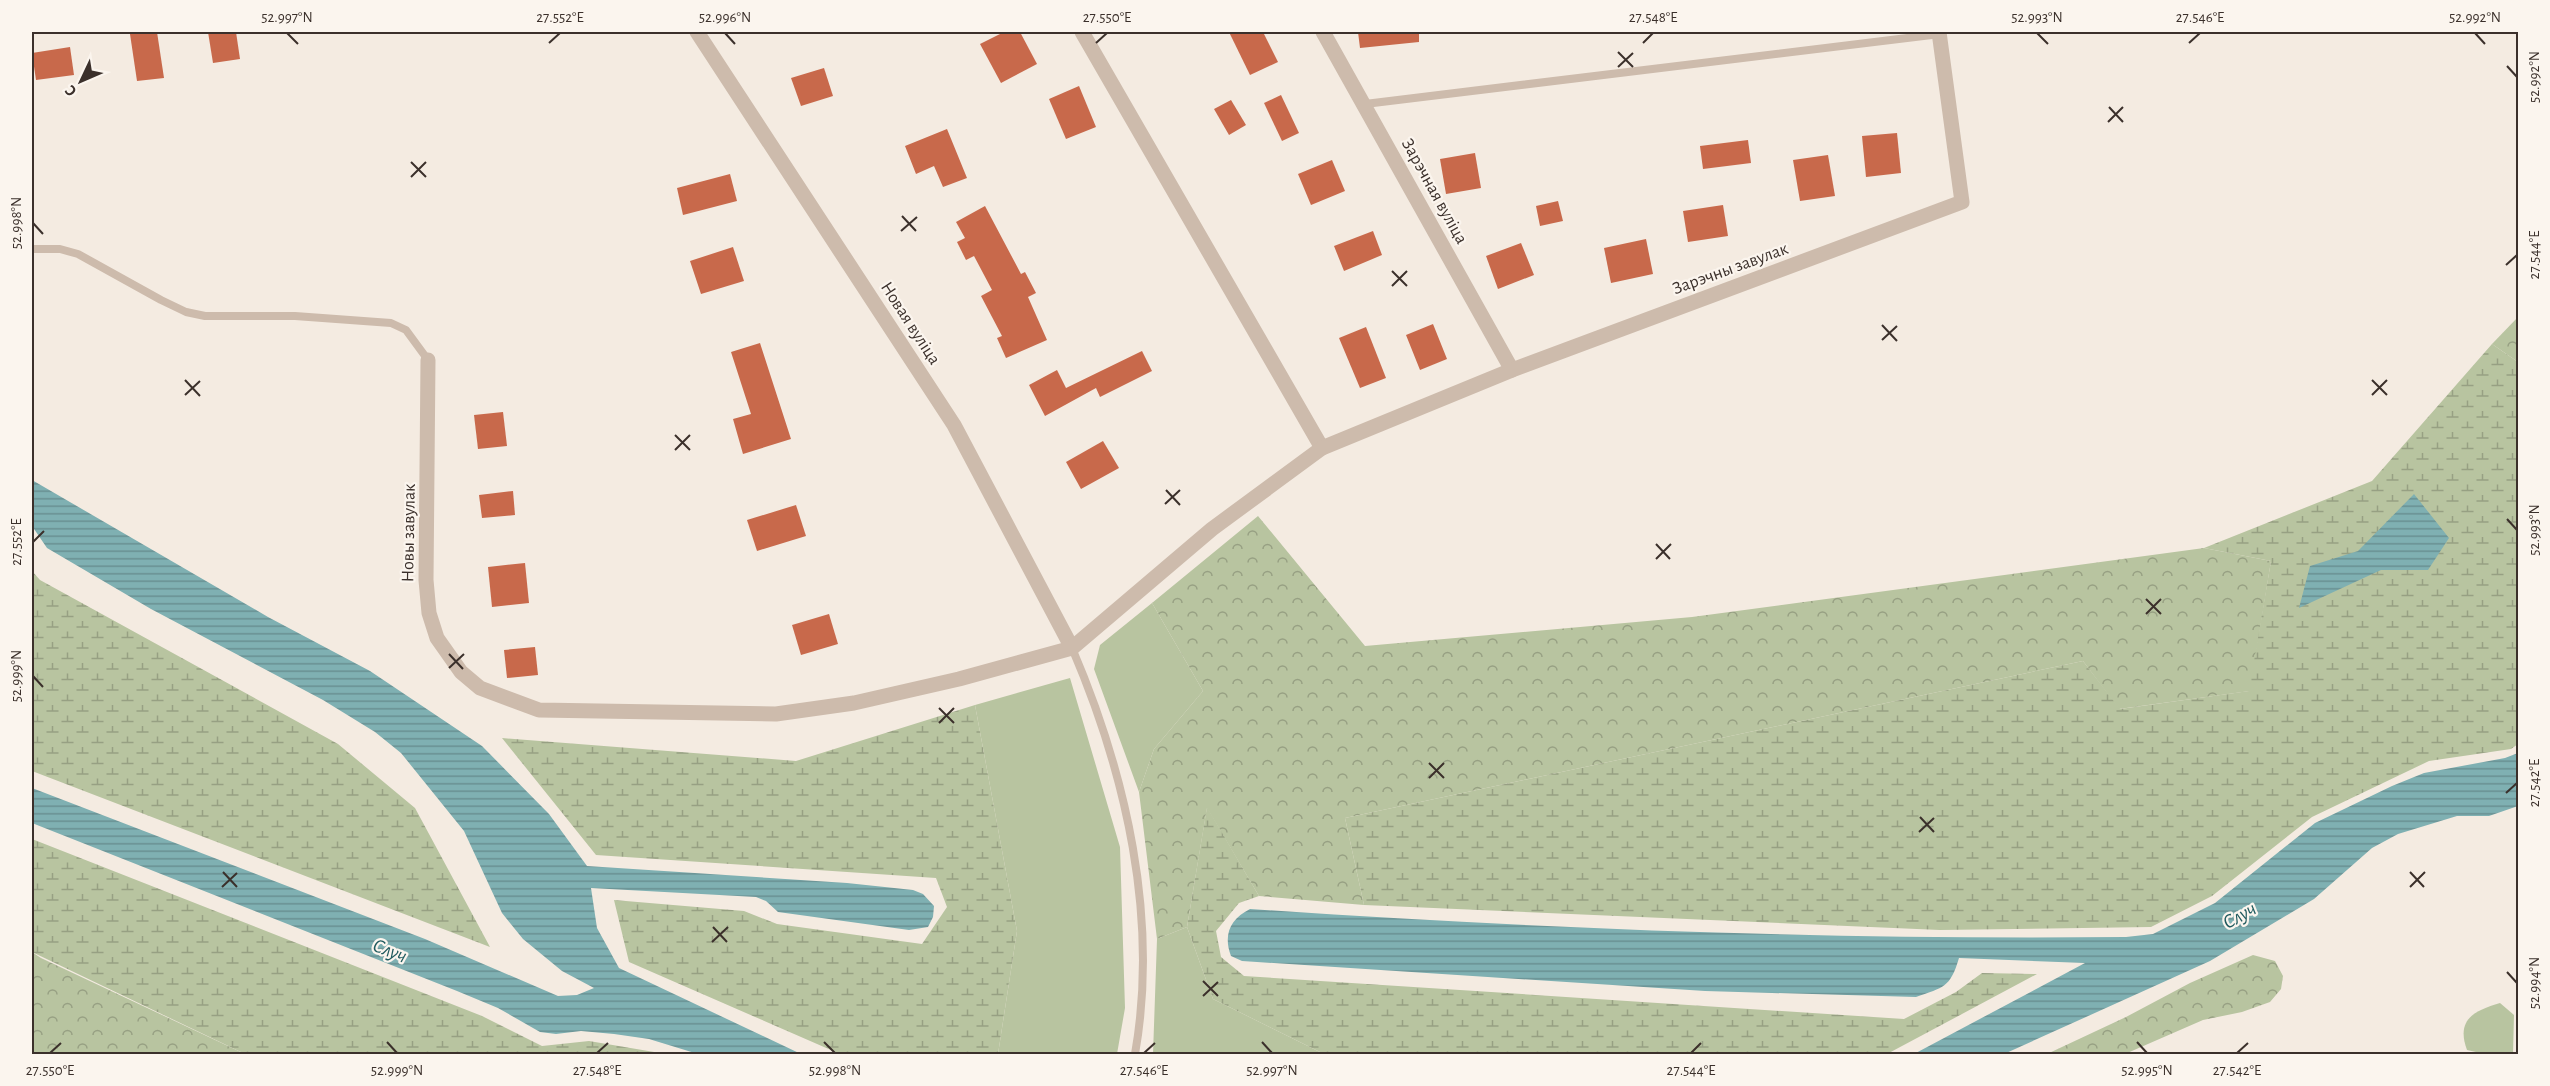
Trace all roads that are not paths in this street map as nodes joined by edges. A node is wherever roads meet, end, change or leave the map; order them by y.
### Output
1 (697, 32) edge
2 (1323, 32) edge
3 (1940, 33) edge
4 (1084, 34) edge
5 (1365, 104) junction
6 (32, 249) edge
7 (428, 360) joint
8 (1512, 370) junction
9 (1322, 448) junction
10 (1072, 648) junction
11 (1135, 1054) edge

1 - 10 street, Новая вуліца
2 - 5 street, Зарэчная вуліца
3 - 5 lane
3 - 8 street, Зарэчны завулак
4 - 9 street
5 - 8 street, Зарэчная вуліца
6 - 7 lane
7 - 10 street, Новы завулак
8 - 9 street, Зарэчны завулак
9 - 10 street, Зарэчны завулак
10 - 11 lane

